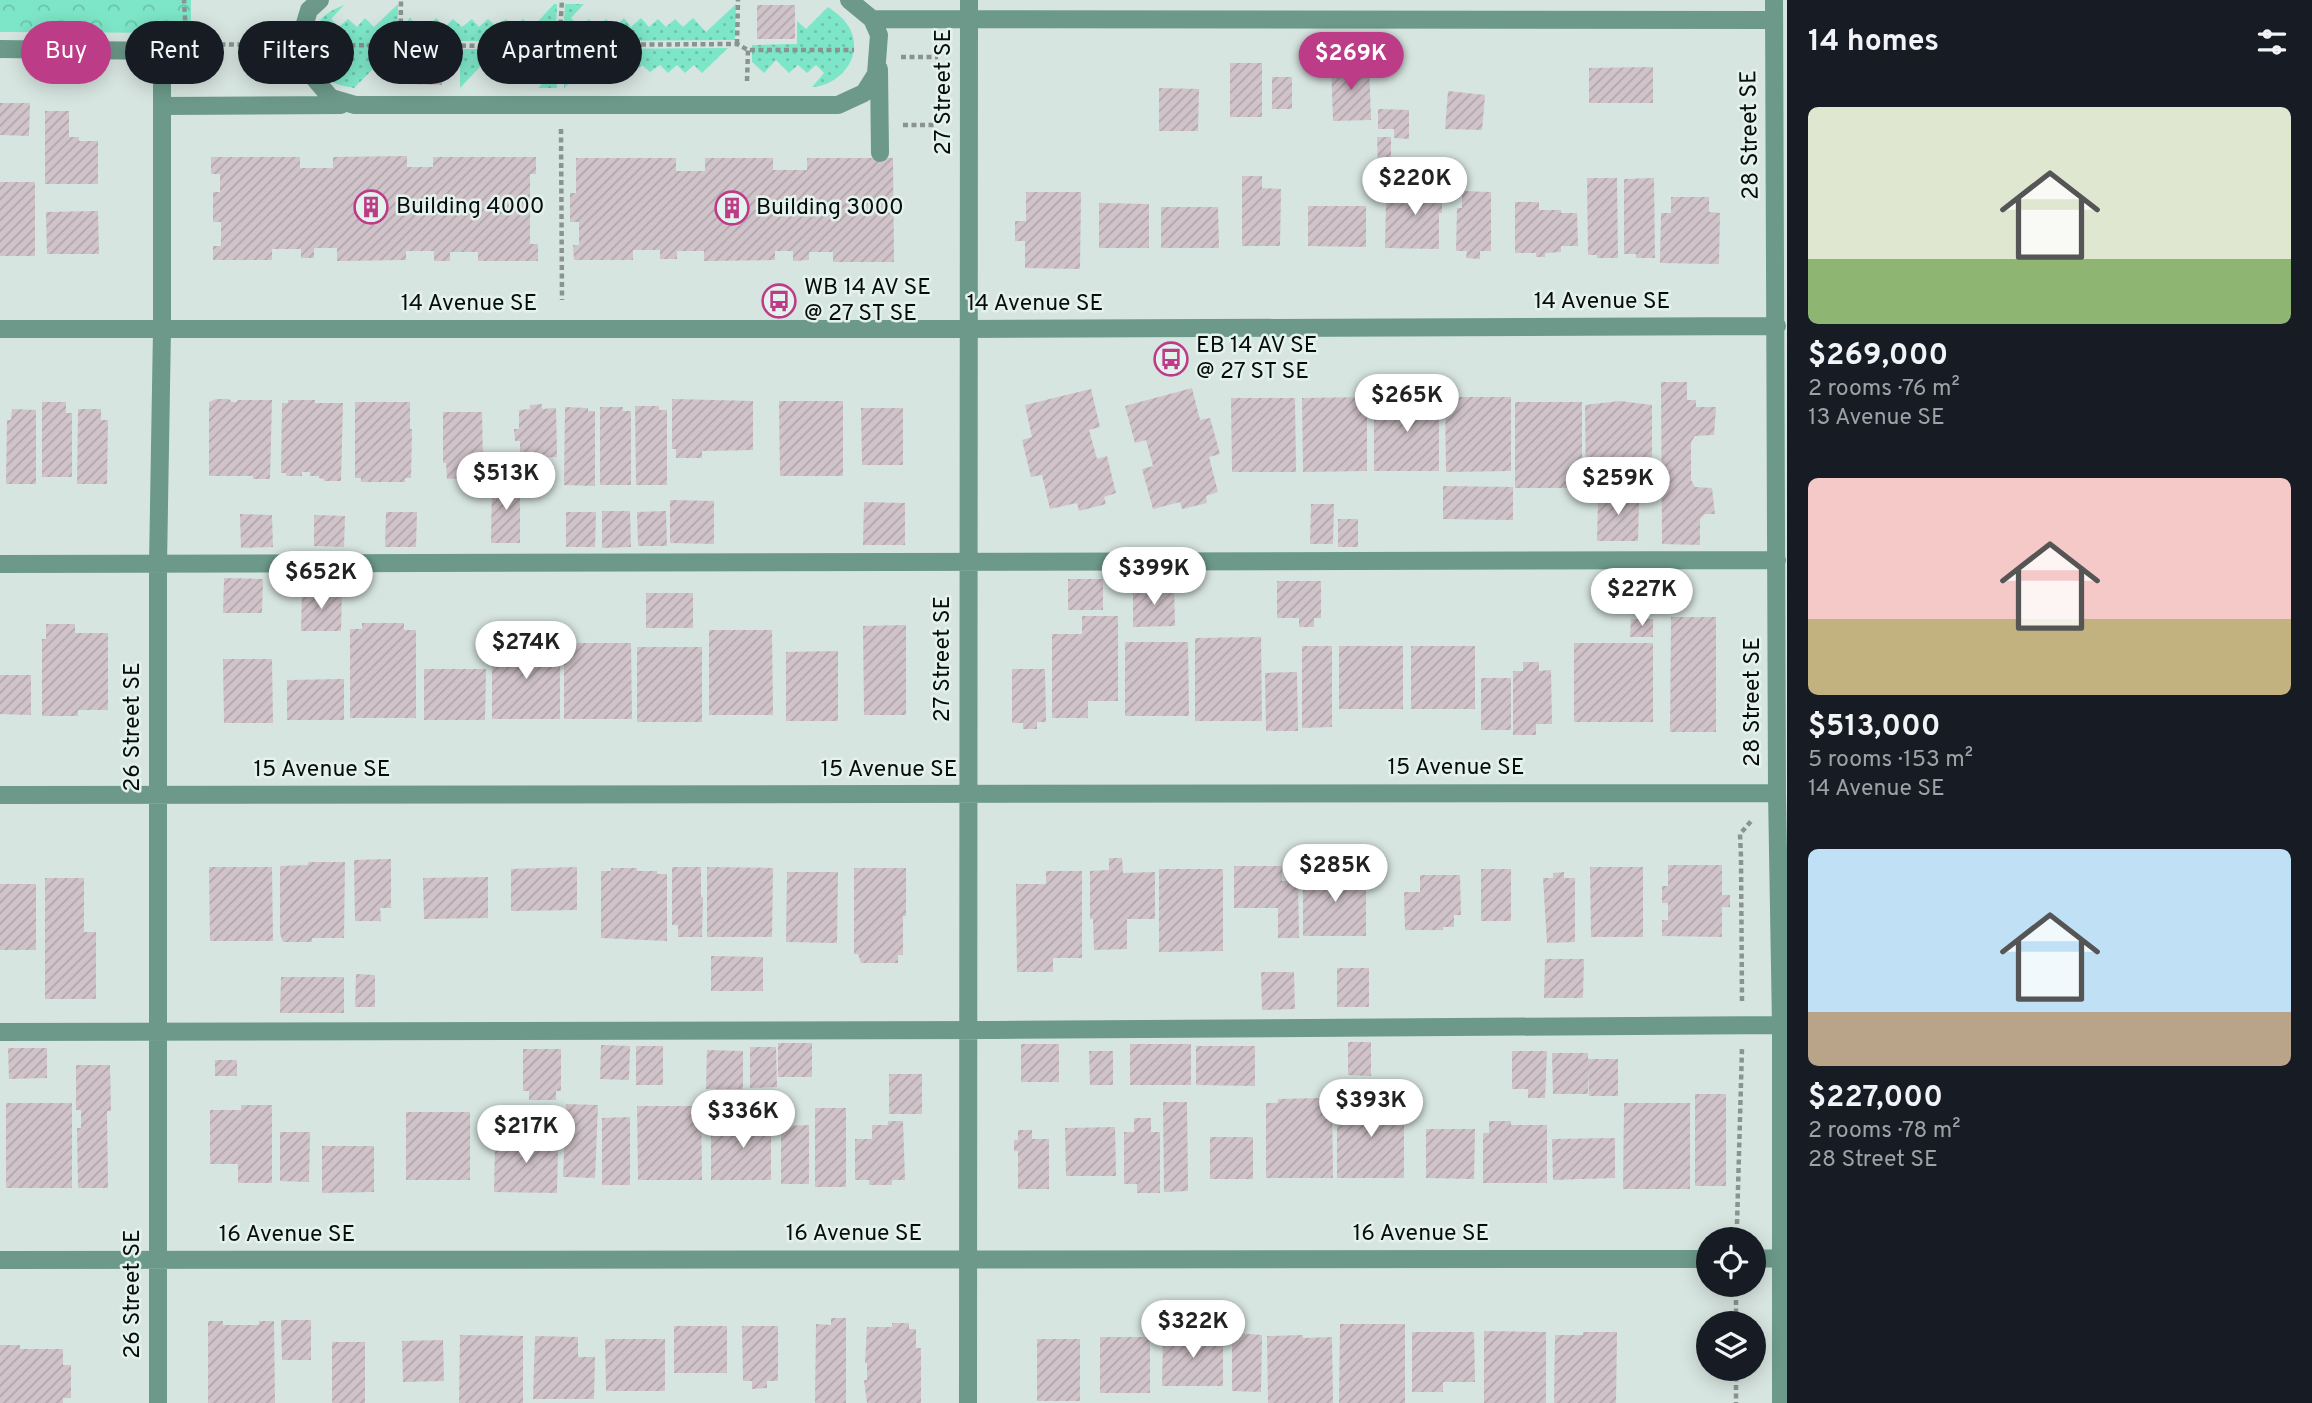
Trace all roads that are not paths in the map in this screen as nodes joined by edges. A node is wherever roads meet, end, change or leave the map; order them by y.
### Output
1 (320, 0) edge
2 (849, 0) edge
3 (969, 0) edge
4 (1774, 0) edge
5 (872, 19) junction
6 (969, 19) junction
7 (1774, 20) junction
8 (0, 49) edge
9 (879, 54) junction
10 (355, 105) junction
11 (162, 106) junction
12 (880, 153) dead end
13 (1777, 326) junction
14 (0, 329) edge
15 (162, 329) junction
16 (968, 329) junction
17 (1777, 560) junction
18 (968, 561) junction
19 (0, 564) edge
20 (158, 565) junction
21 (1777, 793) junction
22 (967, 794) junction
23 (0, 795) edge
24 (158, 795) junction
25 (1783, 915) edge
26 (1781, 1025) junction
27 (969, 1030) junction
28 (158, 1031) junction
29 (0, 1032) edge
30 (1782, 1258) junction
31 (966, 1259) junction
32 (1696, 1259) edge
33 (1766, 1259) edge
34 (0, 1260) edge
35 (158, 1260) junction
36 (158, 1403) edge
37 (968, 1403) edge
38 (1781, 1403) edge

1 - 10 street
2 - 5 street
3 - 6 street, 27 Street SE
4 - 7 street, 28 Street SE
5 - 6 street
5 - 9 street
6 - 7 street
6 - 16 street, 27 Street SE
7 - 13 street, 28 Street SE
8 - 11 street, 26 Street SE
9 - 10 street
9 - 12 street
10 - 11 street
11 - 15 street, 26 Street SE
13 - 16 street, 14 Avenue SE
13 - 17 street, 28 Street SE
14 - 15 street, 14 Avenue SE
15 - 16 street, 14 Avenue SE
15 - 20 street, 26 Street SE
16 - 18 street, 27 Street SE
17 - 18 street
17 - 21 street, 28 Street SE
18 - 20 street
18 - 22 street, 27 Street SE
19 - 20 street
20 - 24 street, 26 Street SE
21 - 22 street, 15 Avenue SE
21 - 25 street, 28 Street SE
22 - 24 street, 15 Avenue SE
22 - 27 street, 27 Street SE
23 - 24 street, 15 Avenue SE
24 - 28 street, 26 Street SE
25 - 26 street, 28 Street SE
26 - 27 street
26 - 30 street, 28 Street SE
27 - 28 street
27 - 31 street, 27 Street SE
28 - 29 street
28 - 35 street, 26 Street SE
30 - 33 street
30 - 38 street, 28 Street SE
31 - 32 street, 16 Avenue SE
31 - 35 street, 16 Avenue SE
31 - 37 street, 27 Street SE
34 - 35 street, 16 Avenue SE
35 - 36 street, 26 Street SE

